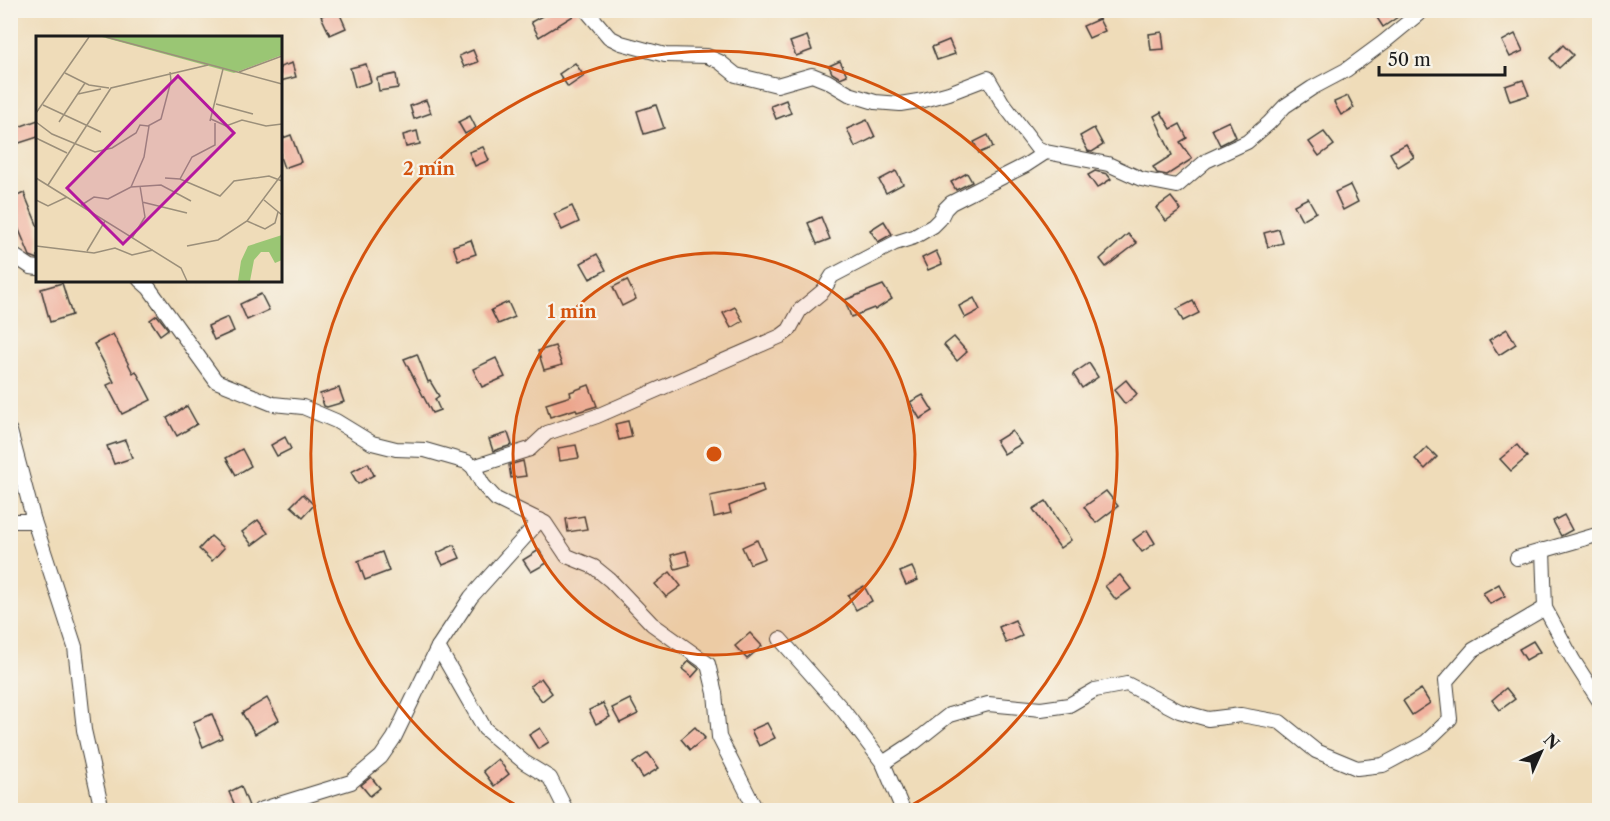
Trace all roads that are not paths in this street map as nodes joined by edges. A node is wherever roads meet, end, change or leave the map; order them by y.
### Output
1 (586, 10) edge
2 (1423, 10) edge
3 (1046, 152) junction
4 (10, 253) edge
5 (36, 268) edge
6 (142, 282) edge
7 (10, 431) edge
8 (473, 466) junction
9 (540, 520) junction
10 (10, 521) edge
11 (34, 521) junction
12 (1599, 534) edge
13 (1543, 550) junction
14 (1517, 558) dead end
15 (1545, 608) junction
16 (780, 639) dead end
17 (438, 647) junction
18 (1599, 702) edge
19 (883, 763) junction
20 (102, 810) edge
21 (260, 810) edge
22 (566, 810) edge
23 (756, 810) edge
24 (903, 810) edge

1 - 3 street
2 - 3 street
3 - 8 street
4 - 5 street
6 - 8 street
7 - 11 street
8 - 9 street
9 - 17 street
9 - 23 street
10 - 11 street
11 - 20 street
12 - 13 street
13 - 14 street
13 - 15 street
15 - 18 street
15 - 19 street
16 - 19 street
17 - 21 street
17 - 22 street
19 - 24 street

